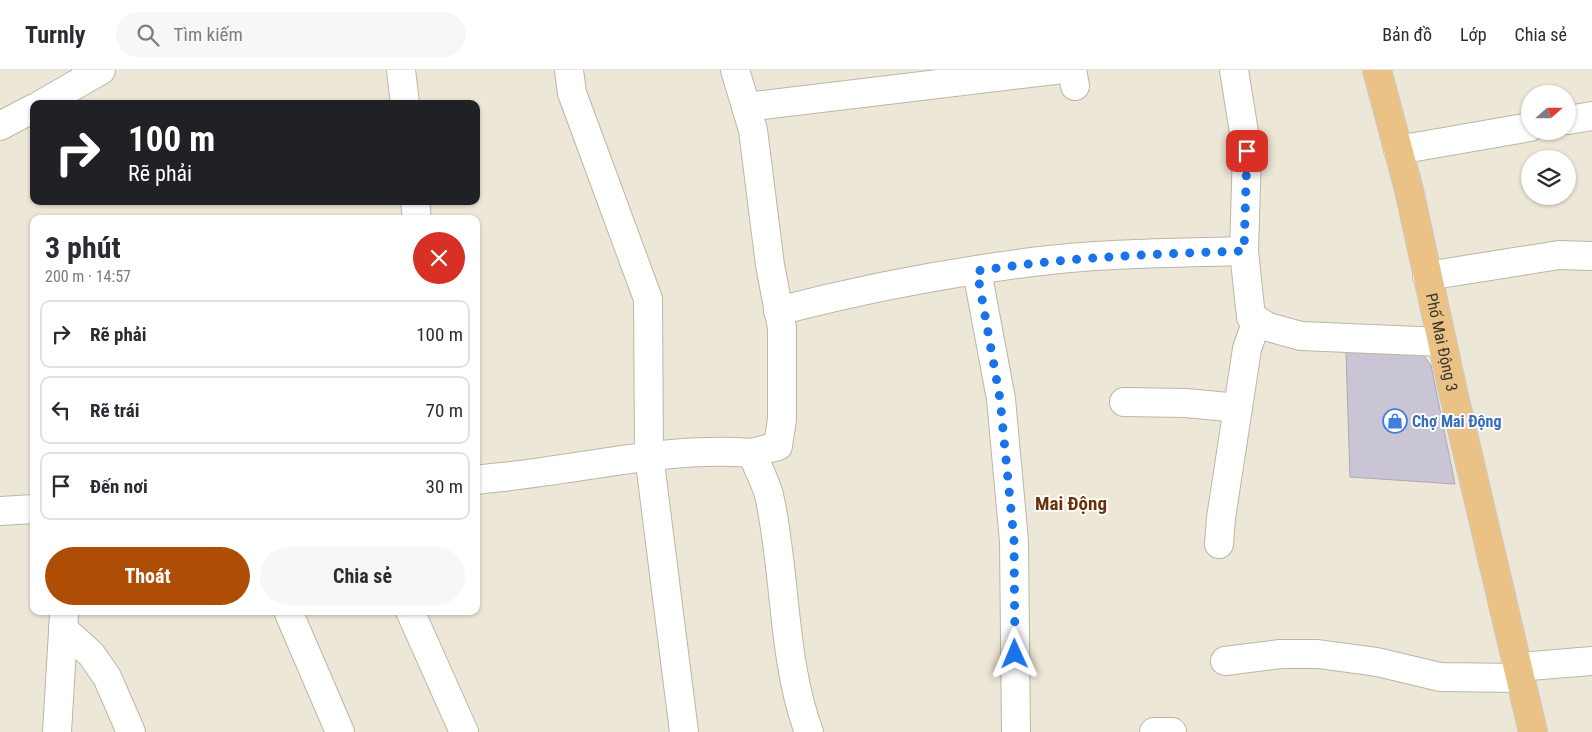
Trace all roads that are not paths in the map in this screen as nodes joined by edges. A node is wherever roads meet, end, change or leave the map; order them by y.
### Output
1 (101, 70) edge
2 (401, 70) edge
3 (569, 70) edge
4 (735, 70) edge
5 (1234, 70) edge
6 (1377, 70) edge
7 (1067, 75) edge
8 (49, 100) edge
9 (405, 100) edge
10 (746, 107) junction
11 (30, 110) edge
12 (1592, 116) edge
13 (1576, 119) edge
14 (0, 126) edge
15 (1521, 129) edge
16 (1398, 150) junction
17 (1244, 251) junction
18 (1592, 256) edge
19 (977, 271) junction
20 (1428, 276) junction
21 (778, 311) junction
22 (1257, 320) junction
23 (1442, 342) junction
24 (1124, 402) dead end
25 (1238, 408) junction
26 (752, 453) junction
27 (649, 455) junction
28 (480, 480) edge
29 (30, 509) edge
30 (0, 511) edge
31 (1219, 544) dead end
32 (290, 615) edge
33 (412, 615) edge
34 (63, 620) edge
35 (1224, 661) dead end
36 (1592, 661) edge
37 (1519, 673) junction
38 (58, 732) edge
39 (131, 732) edge
40 (340, 732) edge
41 (464, 732) edge
42 (684, 732) edge
43 (809, 732) edge
44 (1016, 732) edge
45 (1154, 732) edge
46 (1172, 732) edge
47 (1533, 732) edge

1 - 8 street
2 - 9 street
3 - 27 street
4 - 10 street
5 - 17 street
6 - 16 main road, Phố Mai Động 3
7 - 10 street
10 - 21 street
11 - 14 street
12 - 13 street
15 - 16 street
16 - 20 main road, Phố Mai Động 3
17 - 19 street
17 - 22 street
18 - 20 street
19 - 21 street
19 - 44 street
20 - 23 main road, Phố Mai Động 3
21 - 26 street
22 - 23 street
22 - 25 street
23 - 37 main road, Phố Mai Động 3
24 - 25 street
25 - 31 street
26 - 27 street
26 - 43 street
27 - 28 street
27 - 42 street
29 - 30 street
32 - 40 street
33 - 41 street
34 - 38 street
34 - 39 street
35 - 37 street
36 - 37 street
37 - 47 main road, Phố Mai Động 3
45 - 46 street

